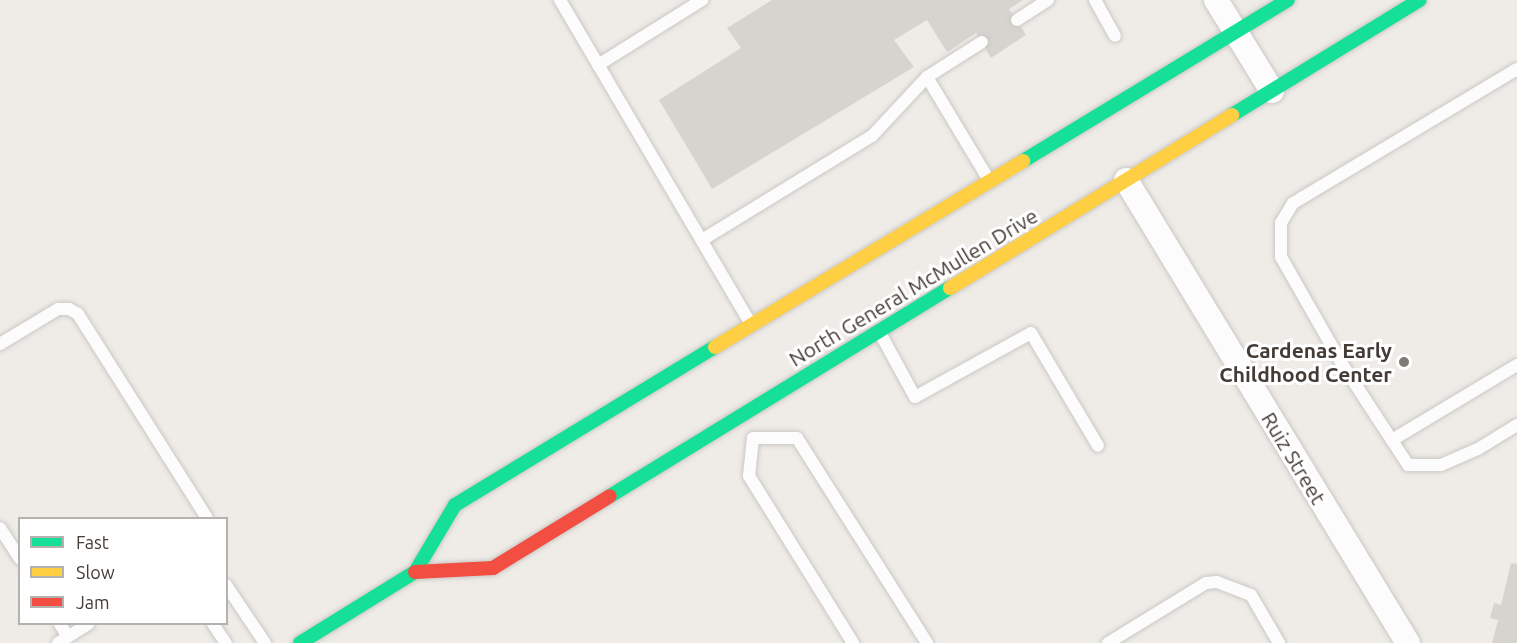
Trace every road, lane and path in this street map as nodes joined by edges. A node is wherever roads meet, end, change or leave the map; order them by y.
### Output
1 (560, 0) edge
2 (702, 0) edge
3 (1048, 0) edge
4 (1095, 0) edge
5 (1216, 0) edge
6 (1288, 0) edge
7 (1420, 0) edge
8 (1017, 20) dead end
9 (1236, 32) junction
10 (1115, 36) dead end
11 (982, 42) dead end
12 (598, 65) junction
13 (1517, 69) edge
14 (927, 77) junction
15 (1272, 91) junction
16 (1126, 180) junction
17 (990, 181) junction
18 (702, 240) junction
19 (752, 325) junction
20 (880, 333) junction
21 (0, 344) edge
22 (1517, 365) edge
23 (739, 416) junction
24 (1517, 425) edge
25 (753, 438) junction
26 (1392, 440) junction
27 (1098, 446) dead end
28 (206, 517) edge
29 (0, 528) edge
30 (18, 556) edge
31 (416, 572) junction
32 (228, 588) edge
33 (60, 625) edge
34 (86, 625) edge
35 (214, 625) edge
36 (63, 640) edge
37 (226, 643) edge
38 (265, 643) edge
39 (300, 643) edge
40 (853, 643) edge
41 (927, 643) edge
42 (1108, 643) edge
43 (1280, 643) edge
44 (1408, 643) edge

1 - 12 lane
2 - 12 lane
3 - 8 lane
4 - 10 lane
5 - 9 street
6 - 9 main road, North General McMullen Drive
7 - 15 main road, North General McMullen Drive
9 - 15 street
9 - 17 main road, North General McMullen Drive
11 - 14 lane
12 - 18 lane
13 - 26 lane
14 - 17 lane
14 - 18 lane
15 - 16 main road, North General McMullen Drive
16 - 20 main road, North General McMullen Drive
16 - 44 street, Ruiz Street
17 - 19 main road, North General McMullen Drive
18 - 19 lane
19 - 31 main road, North General McMullen Drive
20 - 23 main road, North General McMullen Drive
20 - 27 lane
21 - 28 lane
22 - 26 lane
23 - 25 lane
23 - 31 main road, North General McMullen Drive
24 - 26 lane
25 - 40 lane
25 - 41 lane
29 - 30 lane
31 - 39 main road, North General McMullen Drive
32 - 38 lane
33 - 36 lane
34 - 36 lane
35 - 37 lane
42 - 43 lane

